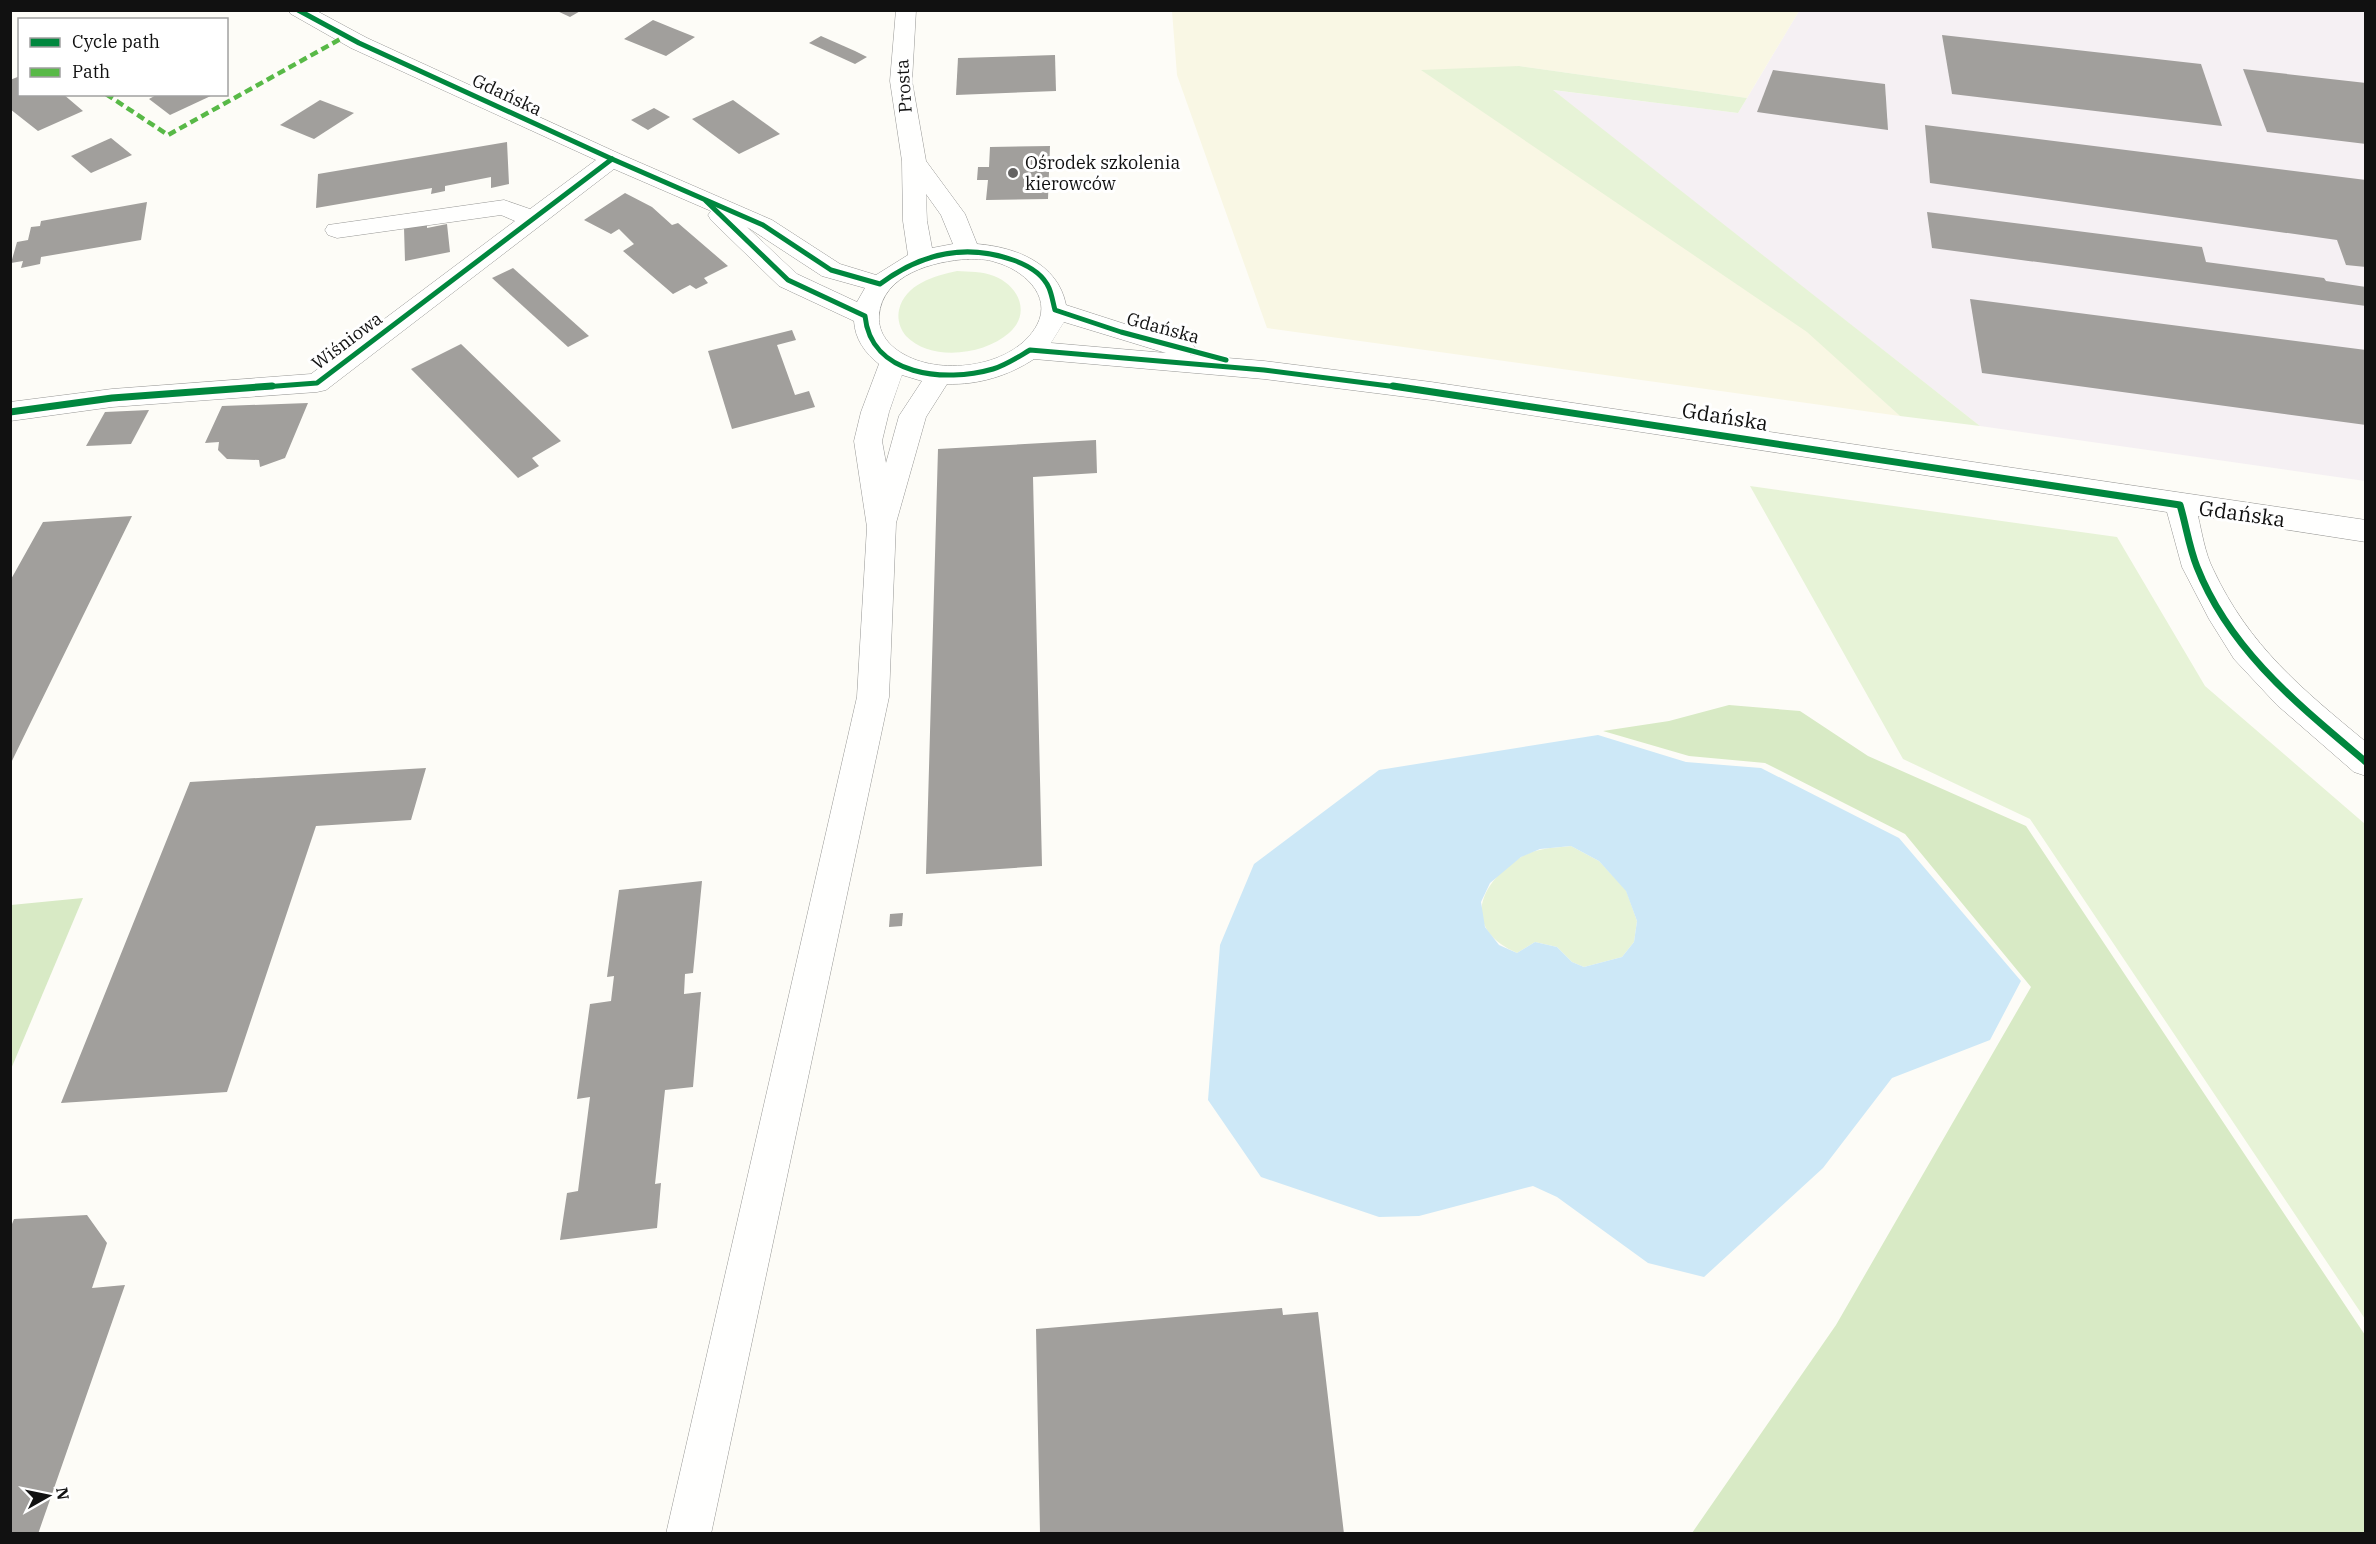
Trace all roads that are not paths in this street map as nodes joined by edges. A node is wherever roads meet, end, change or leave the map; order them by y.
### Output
1 (298, 10) edge
2 (906, 10) edge
3 (612, 159) junction
4 (915, 161) junction
5 (706, 201) junction
6 (531, 219) junction
7 (337, 230) dead end
8 (968, 250) junction
9 (921, 258) junction
10 (880, 284) junction
11 (1055, 310) junction
12 (865, 316) junction
13 (1030, 350) junction
14 (893, 362) junction
15 (1264, 370) junction
16 (939, 375) junction
17 (10, 412) edge
18 (2180, 505) junction
19 (882, 527) junction
20 (2366, 531) edge
21 (2366, 762) edge
22 (688, 1533) edge

1 - 3 street, Gdańska
2 - 4 street, Prosta
3 - 5 street, Gdańska
3 - 6 street, Wiśniowa
4 - 8 street, Prosta
4 - 9 street, Prosta
5 - 10 street, Gdańska
5 - 12 street, Gdańska
6 - 7 street
6 - 17 street, Wiśniowa
8 - 9 street
8 - 11 street
9 - 10 street
10 - 12 street
11 - 13 street
11 - 15 street, Gdańska
12 - 14 street
13 - 15 street, Gdańska
13 - 16 street
14 - 16 street
14 - 19 street
15 - 18 street, Gdańska
16 - 19 street
18 - 20 street, Gdańska
18 - 21 street
19 - 22 street

